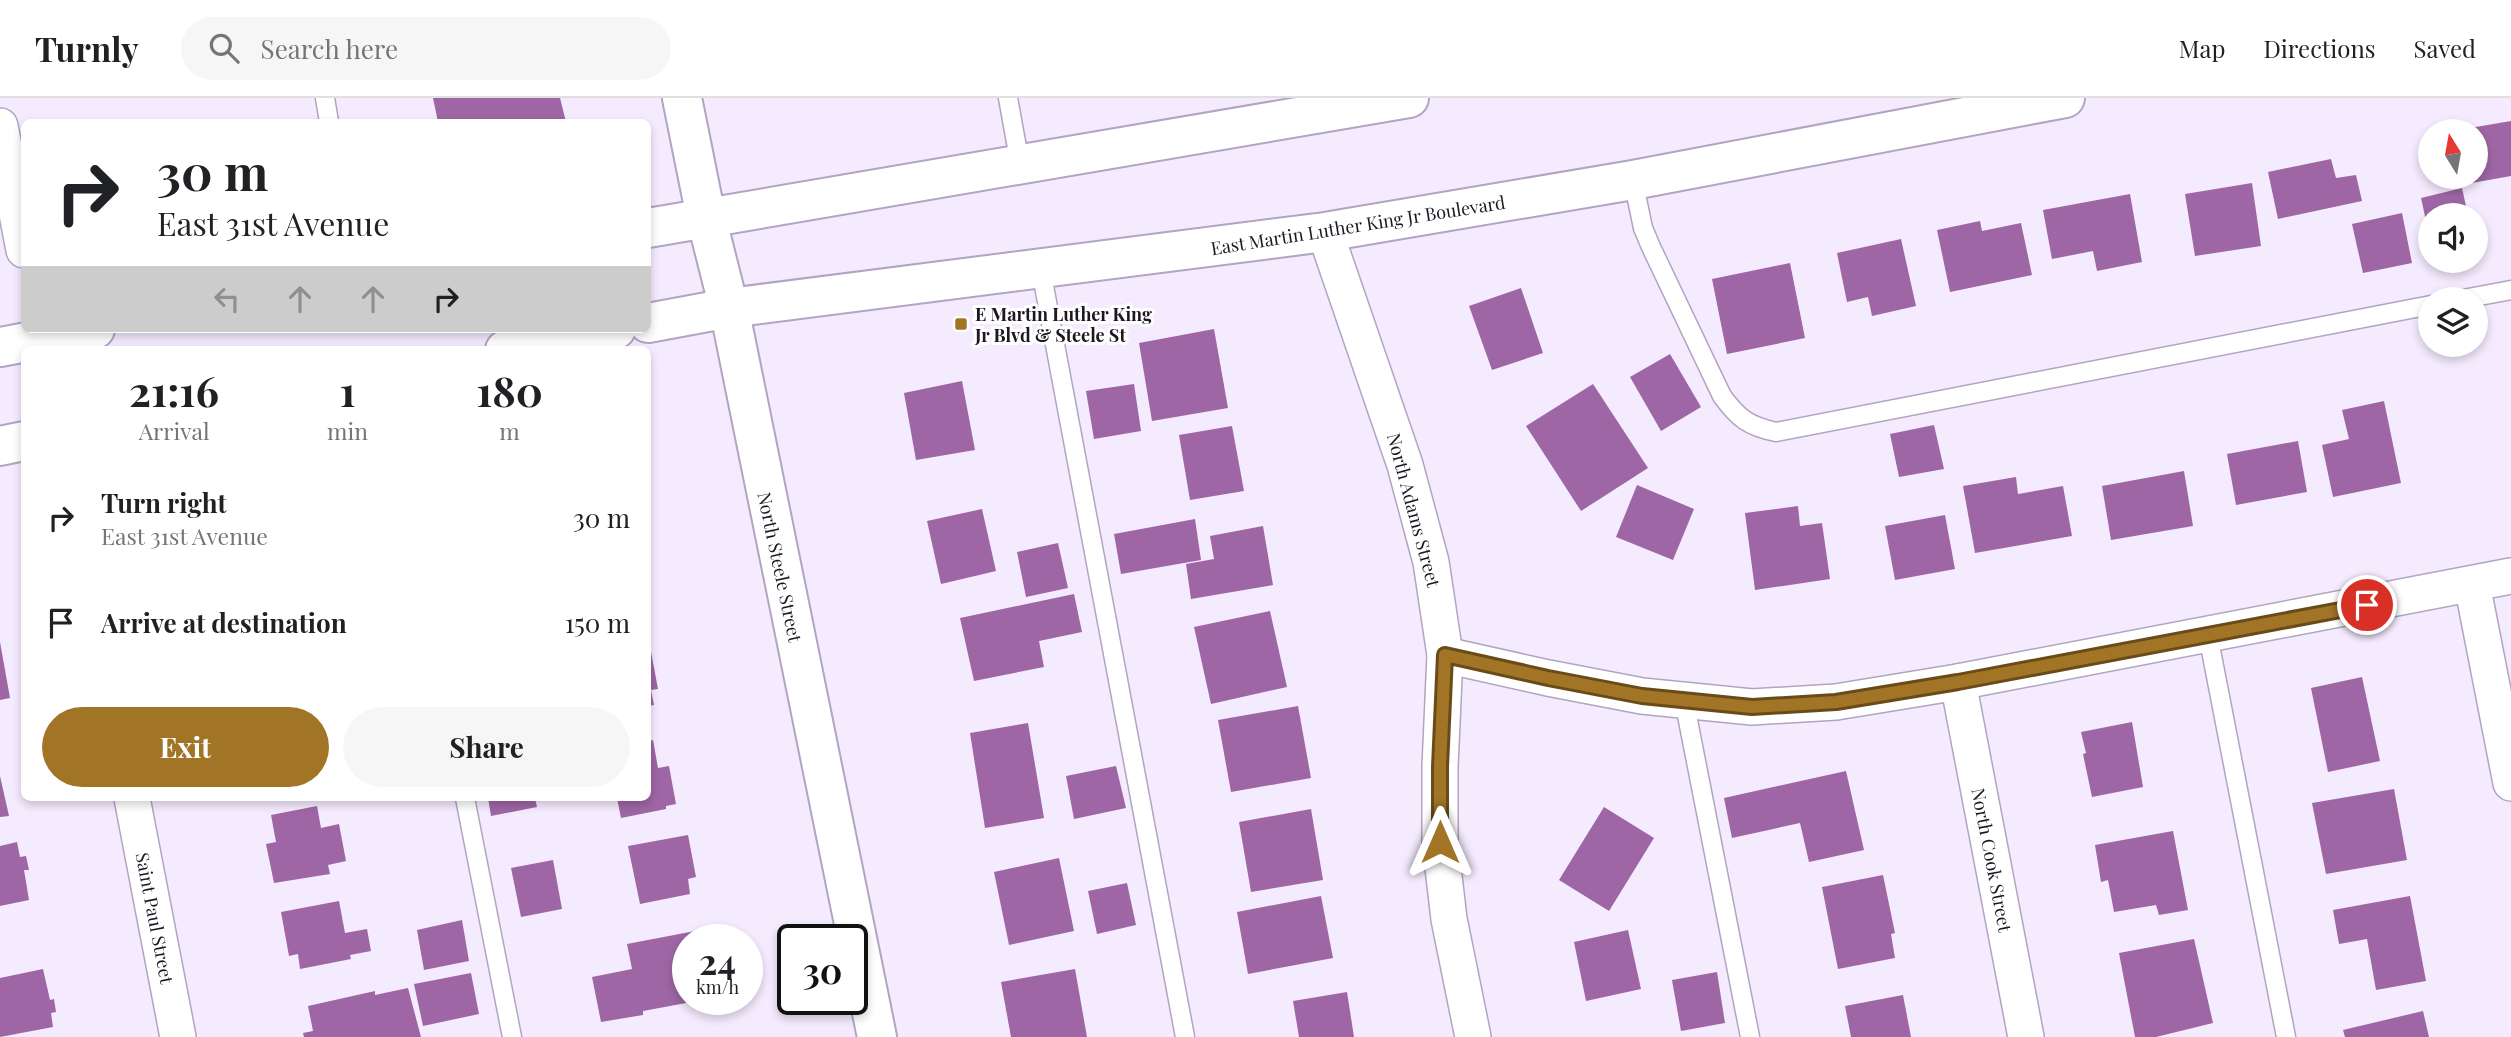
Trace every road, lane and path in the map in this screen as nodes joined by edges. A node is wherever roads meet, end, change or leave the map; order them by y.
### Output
1 (325, 98) edge
2 (682, 98) edge
3 (1009, 98) edge
4 (1409, 98) edge
5 (2064, 98) edge
6 (1351, 103) edge
7 (328, 119) edge
8 (0, 126) edge
9 (1020, 164) junction
10 (1633, 180) junction
11 (706, 217) junction
12 (651, 227) edge
13 (1325, 232) junction
14 (21, 234) edge
15 (1041, 270) junction
16 (2511, 290) edge
17 (2488, 294) edge
18 (729, 308) junction
19 (2418, 309) edge
20 (651, 322) edge
21 (74, 333) edge
22 (595, 333) edge
23 (42, 339) edge
24 (526, 346) edge
25 (0, 347) edge
26 (21, 442) edge
27 (0, 446) edge
28 (2511, 576) edge
29 (2472, 584) junction
30 (2208, 635) junction
31 (1445, 655) junction
32 (1958, 682) junction
33 (1684, 700) junction
34 (2511, 783) edge
35 (133, 801) edge
36 (466, 801) edge
37 (178, 1037) edge
38 (512, 1037) edge
39 (877, 1037) edge
40 (1185, 1037) edge
41 (1473, 1037) edge
42 (1750, 1037) edge
43 (2026, 1037) edge
44 (2286, 1037) edge

1 - 7 lane
2 - 11 main road, North Steele Street
3 - 9 lane
4 - 6 main road
5 - 10 main road, East Martin Luther King Jr Boulevard
6 - 9 main road
8 - 14 street
9 - 11 main road
10 - 13 main road, East Martin Luther King Jr Boulevard
10 - 19 lane
11 - 12 main road
11 - 18 main road, North Steele Street
13 - 15 main road, East Martin Luther King Jr Boulevard
13 - 31 street, North Adams Street
15 - 18 main road, East Martin Luther King Jr Boulevard
15 - 40 lane
16 - 17 lane
18 - 20 main road, East Martin Luther King Jr Boulevard
18 - 39 main road, North Steele Street
21 - 23 main road
22 - 24 main road
23 - 25 main road
26 - 27 main road
28 - 29 street
29 - 30 street
29 - 34 street
30 - 32 street
30 - 44 lane
31 - 33 street
31 - 41 street, North Adams Street
32 - 33 street
32 - 43 street, North Cook Street
33 - 42 lane
35 - 37 street, Saint Paul Street
36 - 38 lane

